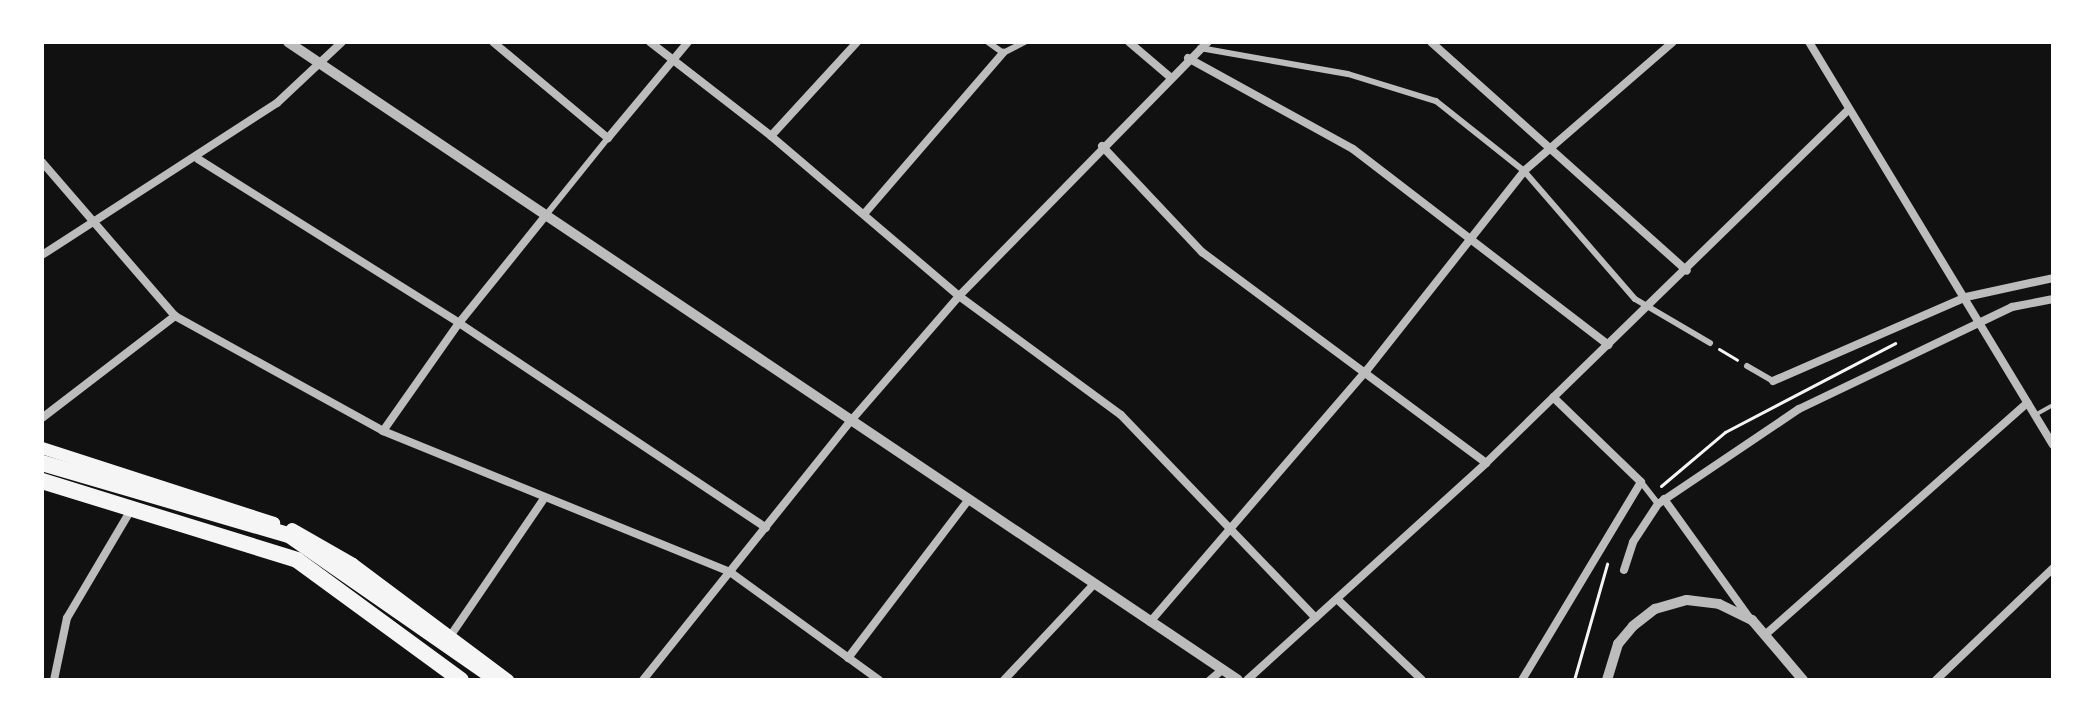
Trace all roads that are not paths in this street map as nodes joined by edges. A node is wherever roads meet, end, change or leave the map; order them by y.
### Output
1 (288, 42) edge
2 (342, 42) edge
3 (493, 42) edge
4 (650, 42) edge
5 (688, 42) edge
6 (857, 42) edge
7 (988, 42) edge
8 (1025, 42) edge
9 (1129, 42) edge
10 (1431, 42) edge
11 (1673, 42) edge
12 (1809, 42) edge
13 (1204, 45) edge
14 (1003, 53) junction
15 (1188, 58) junction
16 (671, 60) junction
17 (319, 65) junction
18 (1170, 77) junction
19 (1849, 109) junction
20 (771, 136) junction
21 (608, 138) junction
22 (1102, 146) junction
23 (1548, 147) junction
24 (198, 159) junction
25 (42, 162) edge
26 (1524, 171) junction
27 (864, 214) junction
28 (546, 215) junction
29 (92, 222) junction
30 (1471, 237) junction
31 (42, 255) edge
32 (1687, 271) junction
33 (2053, 278) edge
34 (959, 296) junction
35 (1966, 297) junction
36 (2053, 299) edge
37 (1648, 307) junction
38 (175, 316) junction
39 (1981, 320) junction
40 (459, 323) junction
41 (1710, 343) road end
42 (1608, 345) junction
43 (1747, 366) road end
44 (1367, 370) junction
45 (1773, 381) joint
46 (1553, 397) junction
47 (2027, 403) junction
48 (2053, 405) edge
49 (2035, 415) junction
50 (42, 418) edge
51 (849, 423) junction
52 (383, 431) junction
53 (2053, 445) edge
54 (42, 448) edge
55 (42, 463) edge
56 (1486, 463) junction
57 (1641, 482) junction
58 (42, 484) edge
59 (543, 500) junction
60 (1661, 501) junction
61 (967, 502) junction
62 (129, 513) junction
63 (766, 528) junction
64 (1233, 530) junction
65 (2053, 568) edge
66 (1624, 570) dead end
67 (730, 572) junction
68 (1095, 583) junction
69 (1337, 599) junction
70 (1316, 618) junction
71 (1752, 620) junction
72 (1150, 622) junction
73 (1766, 634) junction
74 (451, 635) junction
75 (848, 658) junction
76 (1223, 669) junction
77 (54, 680) edge
78 (461, 680) edge
79 (498, 680) edge
80 (508, 680) edge
81 (643, 680) edge
82 (879, 680) edge
83 (1004, 680) edge
84 (1210, 680) edge
85 (1238, 680) edge
86 (1247, 680) edge
87 (1422, 680) edge
88 (1522, 680) edge
89 (1607, 680) edge
90 (1803, 680) edge
91 (1936, 680) edge

1 - 17 street
2 - 17 street
3 - 21 street
4 - 16 street
5 - 16 street
6 - 20 street
7 - 14 street
8 - 14 street
9 - 18 street
10 - 23 street
11 - 23 street
12 - 19 street
13 - 15 street
13 - 26 street
14 - 27 street
15 - 18 street
15 - 30 street
16 - 20 street
16 - 21 street
17 - 24 street
17 - 28 street
18 - 22 street
19 - 32 street
19 - 35 street
20 - 27 street
21 - 28 street
22 - 34 street
22 - 44 street
23 - 26 street
23 - 32 street
24 - 29 street
24 - 40 street
25 - 29 street
26 - 30 street
26 - 37 street
27 - 34 street
28 - 40 street
28 - 51 street
29 - 31 street
29 - 38 street
30 - 42 street
30 - 44 street
32 - 37 street
33 - 35 street
34 - 51 street
34 - 64 street
35 - 39 street
35 - 45 street
36 - 39 street
37 - 41 street
37 - 42 street
38 - 50 street
38 - 52 street
39 - 47 street
39 - 60 street
40 - 52 street
40 - 63 street
42 - 46 street
43 - 45 street
44 - 56 street
44 - 64 street
46 - 56 street
46 - 57 street
47 - 49 street
47 - 73 street
48 - 49 lane
49 - 53 street
51 - 61 street
51 - 63 street
52 - 59 street
54 - 74 main road
55 - 79 highway
56 - 69 street
57 - 60 street
57 - 88 street
58 - 62 main road
58 - 78 highway
59 - 67 street
59 - 74 street
60 - 66 street
60 - 71 street
61 - 68 street
61 - 75 street
62 - 77 street
62 - 78 main road
63 - 67 street
64 - 70 street
64 - 72 street
65 - 91 street
67 - 75 street
67 - 81 street
68 - 72 street
68 - 83 street
69 - 70 street
69 - 87 street
70 - 86 street
71 - 73 street
71 - 89 street
72 - 76 street
73 - 90 street
74 - 80 main road
75 - 82 street
76 - 84 street
76 - 85 street

